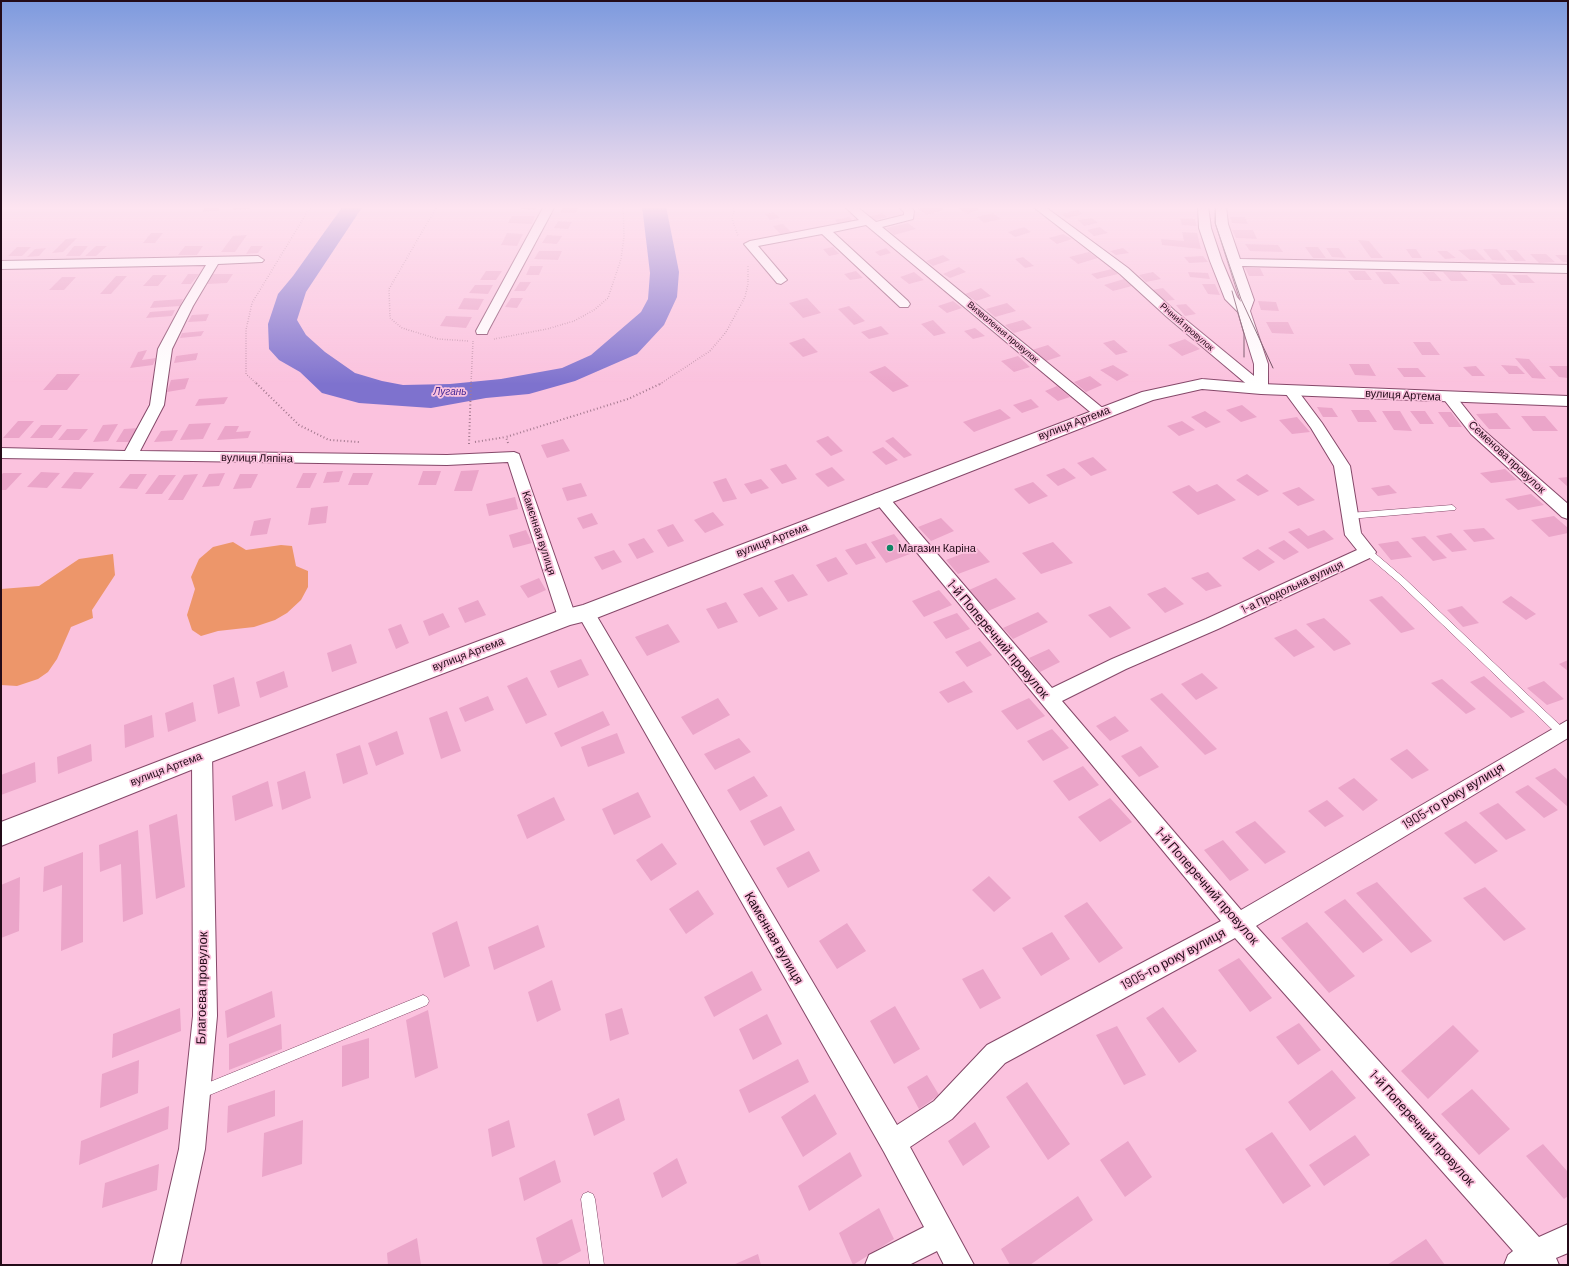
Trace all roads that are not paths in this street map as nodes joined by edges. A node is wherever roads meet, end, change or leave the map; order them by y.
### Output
1 (210, 265) edge
2 (519, 265) edge
3 (768, 265) edge
4 (862, 265) edge
5 (921, 265) edge
6 (1116, 265) edge
7 (1219, 265) edge
8 (1235, 265) edge
9 (1381, 265) edge
10 (1568, 269) edge
11 (781, 280) dead end
12 (904, 304) dead end
13 (1244, 311) junction
14 (481, 336) road end
15 (1262, 389) junction
16 (1290, 390) junction
17 (1449, 397) junction
18 (1568, 401) edge
19 (1100, 413) junction
20 (1, 453) edge
21 (130, 456) junction
22 (514, 457) joint
23 (880, 498) junction
24 (1452, 508) dead end
25 (1568, 513) edge
26 (1349, 516) junction
27 (1368, 552) junction
28 (572, 613) junction
29 (1048, 699) junction
30 (1564, 730) edge
31 (202, 755) junction
32 (1, 834) edge
33 (1238, 924) junction
34 (422, 1001) dead end
35 (197, 1094) junction
36 (893, 1143) junction
37 (588, 1199) dead end
38 (942, 1233) junction
39 (1568, 1238) edge
40 (1532, 1261) edge
41 (166, 1265) edge
42 (597, 1265) edge
43 (879, 1265) edge
44 (960, 1265) edge

1 - 21 street
2 - 14 street
3 - 11 street
4 - 12 street
5 - 19 street, Визволення провулок
6 - 15 street, Річний провулок
7 - 13 street
8 - 13 street
9 - 10 street
13 - 15 street
15 - 16 street, вулиця Артема
15 - 19 street, вулиця Артема
16 - 17 street, вулиця Артема
16 - 26 street
17 - 18 street, вулиця Артема
17 - 25 street, Семенова провулок
19 - 23 street, вулиця Артема
20 - 21 street, вулиця Ляпіна
21 - 22 street, вулиця Ляпіна
22 - 28 street, Камєнная вулиця
23 - 28 street, вулиця Артема
23 - 29 street, 1-й Поперечний провулок
24 - 26 lane
26 - 27 street
27 - 29 street, 1-а Продольна вулиця
27 - 30 lane
28 - 31 street, вулиця Артема
28 - 36 street, Камєнная вулиця
29 - 33 street, 1-й Поперечний провулок
30 - 33 street, 1905-го року вулиця
31 - 32 street, вулиця Артема
31 - 35 street, Благоєва провулок
33 - 36 street, 1905-го року вулиця
33 - 40 street, 1-й Поперечний провулок
34 - 35 lane
35 - 41 street, Благоєва провулок
36 - 38 street, Камєнная вулиця
37 - 42 lane
38 - 43 street
38 - 44 street, Камєнная вулиця
39 - 40 street

